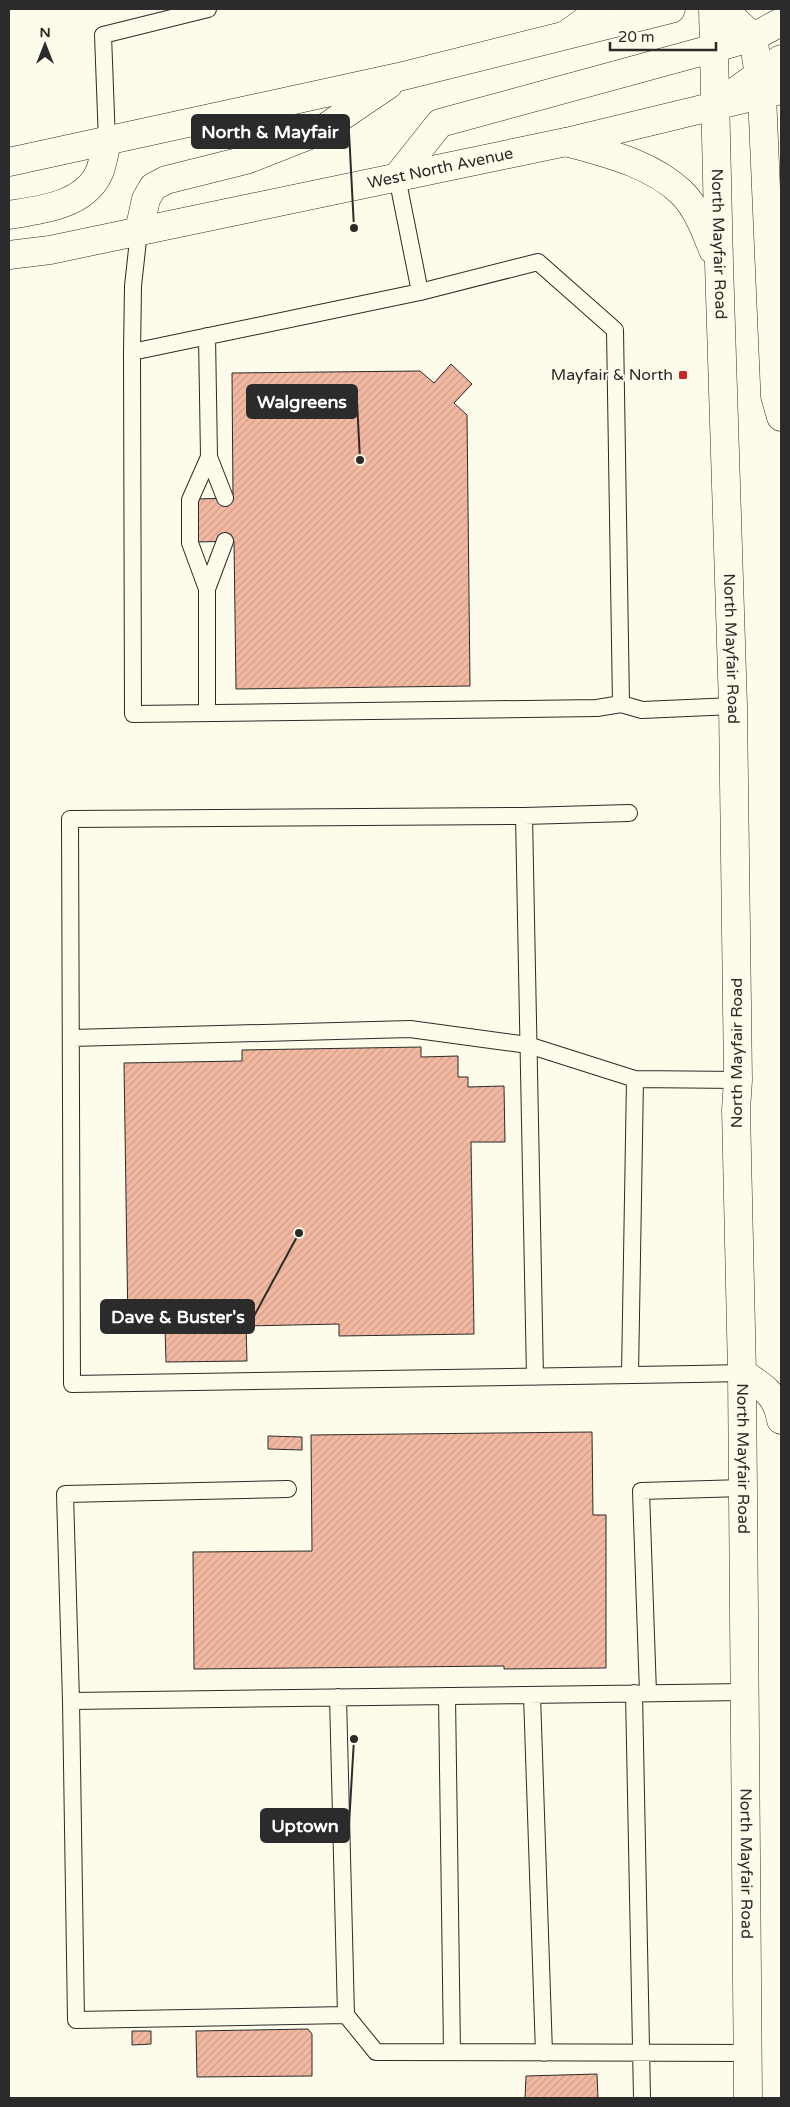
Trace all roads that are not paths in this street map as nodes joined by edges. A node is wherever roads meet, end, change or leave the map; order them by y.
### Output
1 (208, 9) edge
2 (596, 9) edge
3 (671, 9) edge
4 (713, 9) edge
5 (724, 9) edge
6 (781, 22) edge
7 (567, 34) junction
8 (752, 37) junction
9 (715, 48) junction
10 (781, 59) edge
11 (399, 77) junction
12 (767, 86) edge
13 (716, 105) junction
14 (107, 142) junction
15 (566, 142) junction
16 (9, 162) edge
17 (397, 177) junction
18 (9, 215) edge
19 (139, 231) junction
20 (9, 255) edge
21 (719, 263) junction
22 (420, 292) junction
23 (207, 336) junction
24 (132, 352) junction
25 (781, 418) edge
26 (209, 457) junction
27 (225, 498) dead end
28 (225, 541) dead end
29 (207, 588) junction
30 (621, 704) junction
31 (733, 706) junction
32 (207, 713) junction
33 (628, 813) dead end
34 (524, 816) junction
35 (72, 1038) junction
36 (528, 1046) junction
37 (635, 1079) junction
38 (738, 1080) junction
39 (742, 1373) junction
40 (630, 1375) junction
41 (534, 1377) junction
42 (781, 1420) edge
43 (743, 1488) junction
44 (288, 1489) dead end
45 (745, 1692) junction
46 (641, 1693) junction
47 (532, 1695) junction
48 (447, 1696) junction
49 (338, 1697) junction
50 (71, 1701) junction
51 (346, 2015) junction
52 (452, 2052) junction
53 (544, 2052) junction
54 (641, 2052) junction
55 (748, 2053) junction
56 (642, 2098) edge
57 (748, 2098) edge

1 - 14 lane
2 - 7 main road
3 - 7 main road
4 - 9 main road, North Mayfair Road
5 - 8 main road
6 - 8 main road
7 - 11 main road
8 - 9 main road
8 - 12 main road
9 - 13 main road, North Mayfair Road
9 - 17 main road
10 - 12 main road
11 - 14 main road
11 - 19 main road
12 - 13 main road
12 - 25 main road
13 - 15 main road, West North Avenue
13 - 21 main road, North Mayfair Road
14 - 16 main road
14 - 18 main road
15 - 17 main road, West North Avenue
15 - 21 main road
17 - 19 main road, West North Avenue
17 - 22 lane
19 - 20 main road, West North Avenue
19 - 24 lane
21 - 31 main road, North Mayfair Road
22 - 23 lane
22 - 30 lane
23 - 24 lane
23 - 26 lane
24 - 32 lane
26 - 27 lane
26 - 29 lane
28 - 29 lane
29 - 32 lane
30 - 31 lane
30 - 32 lane
31 - 38 main road, North Mayfair Road
33 - 34 lane
34 - 35 lane
34 - 36 lane
35 - 36 lane
35 - 41 lane
36 - 37 lane
36 - 41 lane
37 - 38 lane
37 - 40 lane
38 - 39 main road, North Mayfair Road
39 - 40 lane
39 - 42 main road
39 - 43 main road, North Mayfair Road
40 - 41 lane
43 - 45 main road, North Mayfair Road
43 - 46 lane
44 - 50 lane
45 - 46 lane
45 - 55 main road, North Mayfair Road
46 - 47 lane
46 - 54 lane
47 - 48 lane
47 - 53 lane
48 - 49 lane
48 - 52 lane
49 - 50 lane
49 - 51 lane
50 - 51 lane
51 - 52 lane
52 - 53 lane
53 - 54 lane
54 - 55 lane
54 - 56 lane
55 - 57 main road, North Mayfair Road

